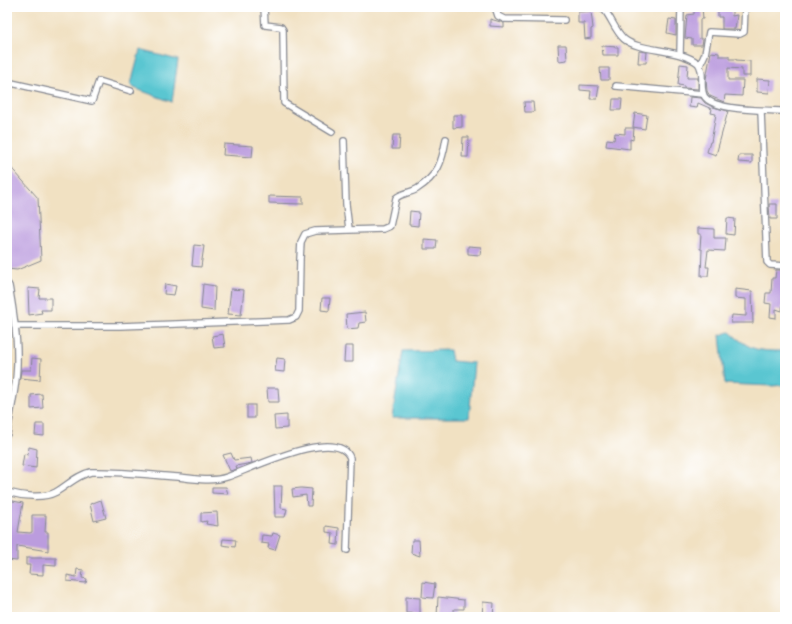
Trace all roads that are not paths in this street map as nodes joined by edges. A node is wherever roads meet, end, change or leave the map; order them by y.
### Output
1 (264, 7) edge
2 (495, 7) edge
3 (681, 7) edge
4 (745, 7) edge
5 (603, 8) edge
6 (564, 20) dead end
7 (680, 54) junction
8 (700, 65) junction
9 (7, 82) edge
10 (616, 86) dead end
11 (130, 91) dead end
12 (703, 94) junction
13 (761, 111) junction
14 (785, 111) edge
15 (332, 132) dead end
16 (446, 140) dead end
17 (344, 141) dead end
18 (349, 229) junction
19 (785, 266) edge
20 (7, 283) edge
21 (16, 326) junction
22 (7, 434) edge
23 (7, 492) edge
24 (347, 550) dead end

1 - 15 street
2 - 6 street
3 - 7 street
4 - 8 street
5 - 7 street
7 - 8 street
8 - 12 street
9 - 11 street
10 - 12 street
12 - 13 street
13 - 14 street
13 - 19 street
16 - 18 street
17 - 18 street
18 - 21 street
20 - 21 street
21 - 22 street
23 - 24 street

